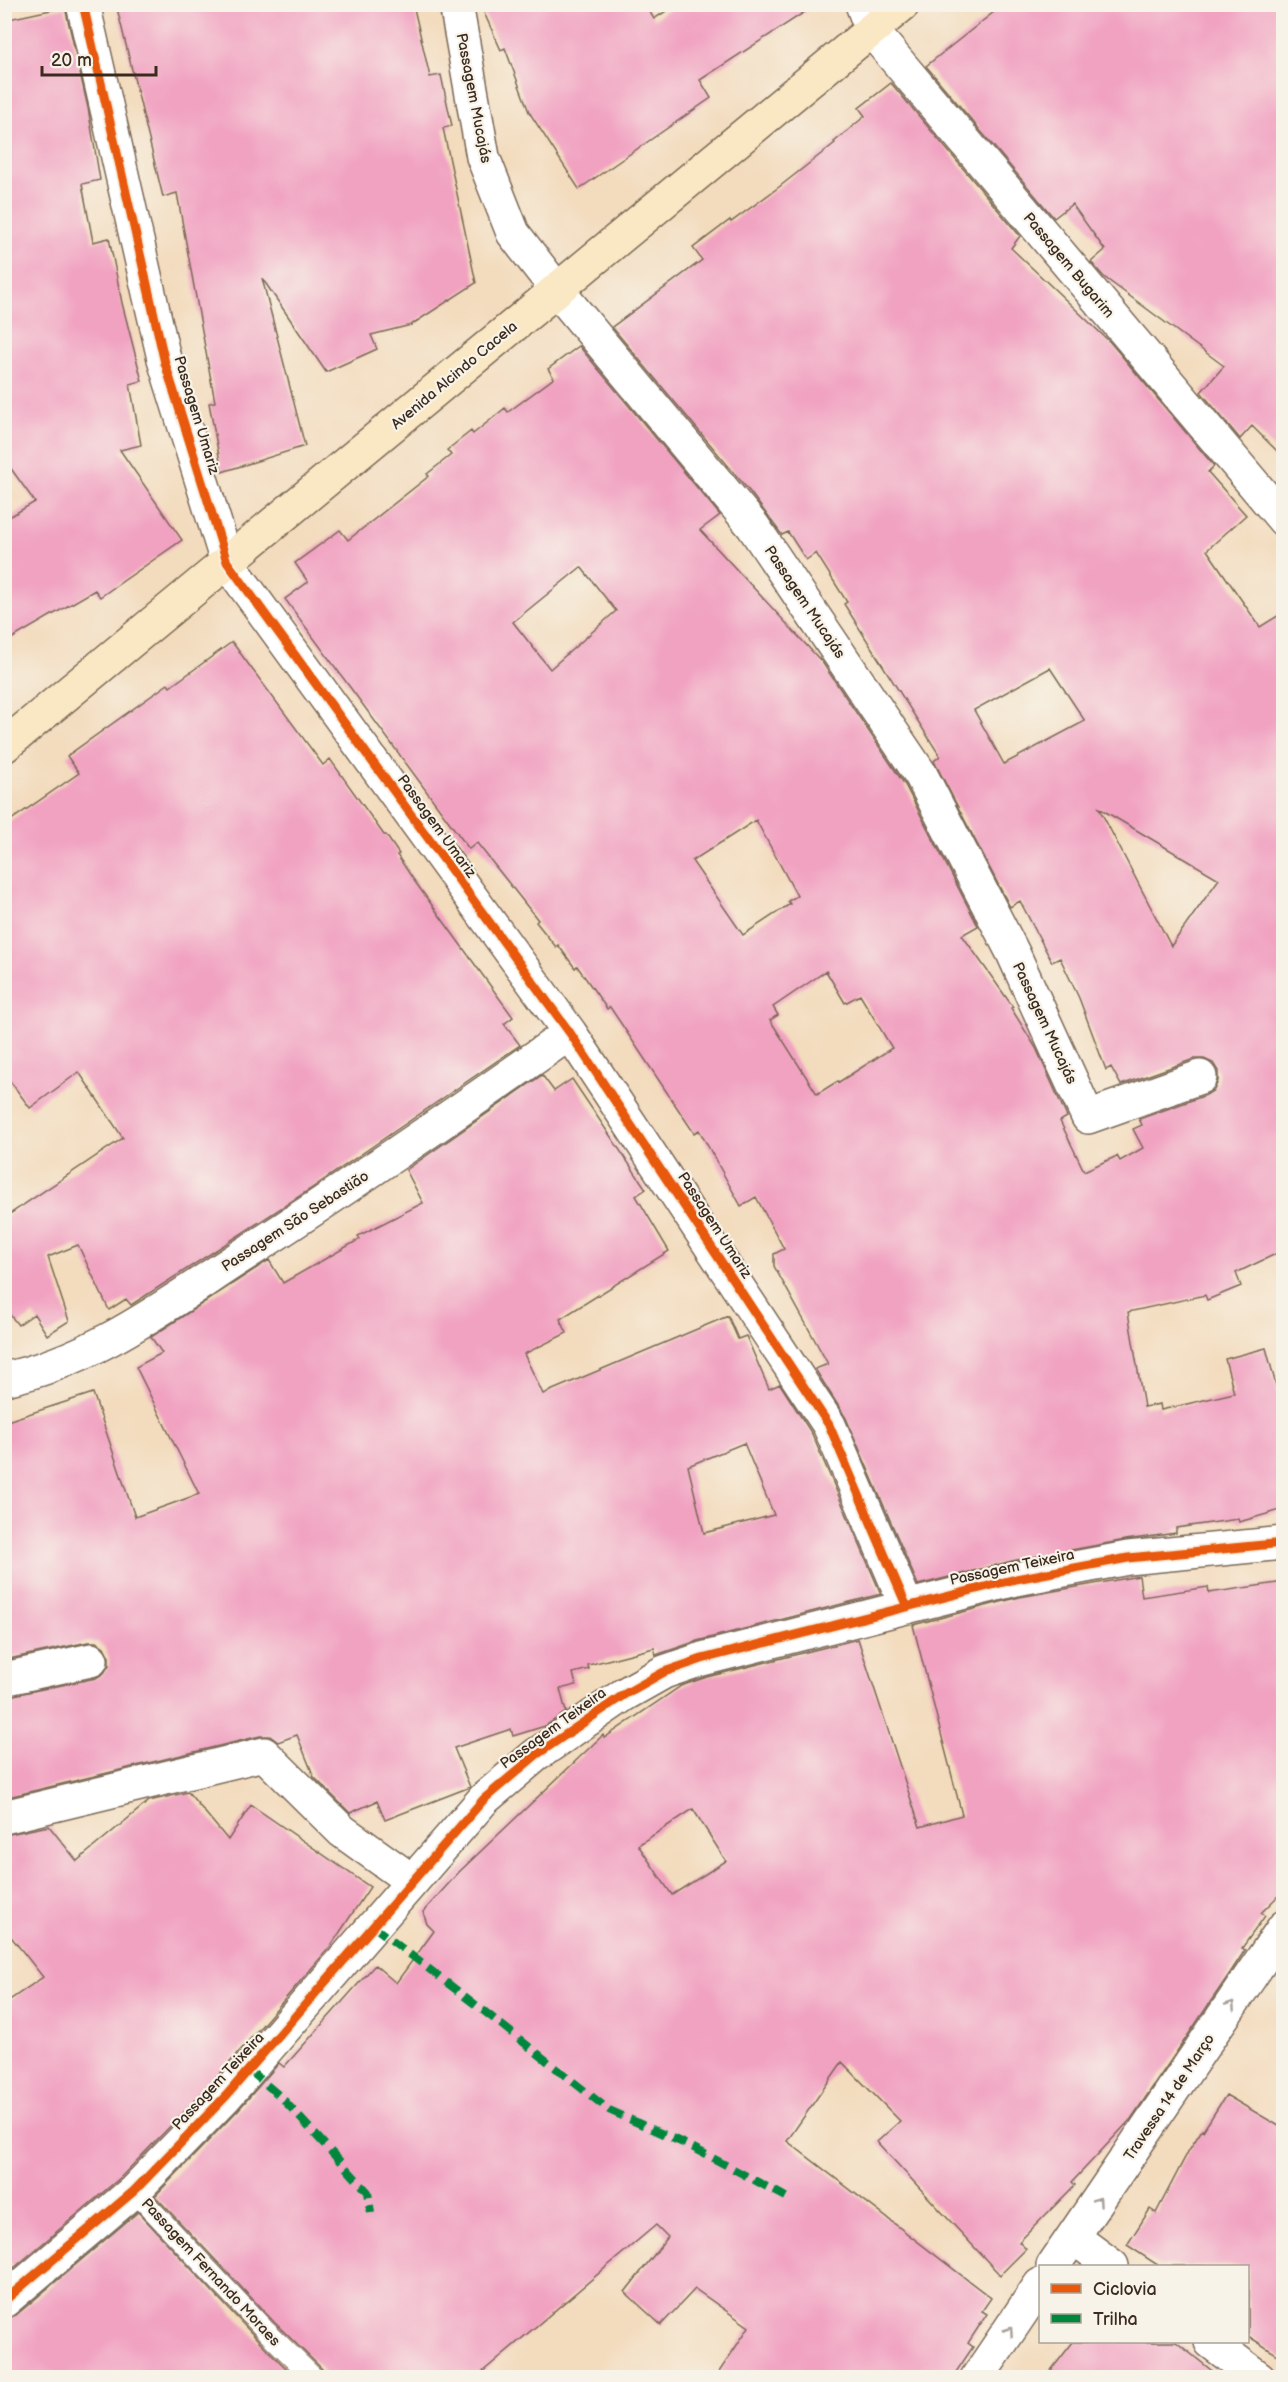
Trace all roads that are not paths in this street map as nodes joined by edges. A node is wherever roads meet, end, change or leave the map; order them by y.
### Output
1 (83, 4) edge
2 (456, 4) edge
3 (903, 4) edge
4 (867, 18) edge
5 (557, 290) junction
6 (1284, 520) edge
7 (227, 562) junction
8 (4, 746) edge
9 (570, 1034) junction
10 (1200, 1077) dead end
11 (4, 1378) edge
12 (1284, 1543) edge
13 (907, 1607) junction
14 (91, 1660) dead end
15 (4, 1679) edge
16 (4, 1817) edge
17 (412, 1881) junction
18 (1284, 1927) edge
19 (134, 2191) junction
20 (1073, 2237) junction
21 (1054, 2265) edge
22 (1111, 2265) edge
23 (1039, 2288) edge
24 (4, 2301) edge
25 (1212, 2343) edge
26 (314, 2378) edge
27 (977, 2378) edge
28 (1258, 2378) edge

1 - 7 street, Passagem Umariz
2 - 5 street, Passagem Mucajás
3 - 4 main road, Avenida Alcindo Cacela
4 - 5 main road, Avenida Alcindo Cacela
4 - 6 street, Passagem Bugarim
5 - 7 main road, Avenida Alcindo Cacela
5 - 10 street, Passagem Mucajás
7 - 8 main road, Avenida Alcindo Cacela
7 - 9 street, Passagem Umariz
9 - 11 street, Passagem São Sebastião
9 - 13 street, Passagem Umariz
12 - 13 street, Passagem Teixeira
13 - 17 street, Passagem Teixeira
14 - 15 street
16 - 17 street
17 - 19 street, Passagem Teixeira
20 -> 18 street, Travessa 14 de Março
19 - 24 street, Passagem Teixeira
19 - 26 lane, Passagem Fernando Moraes
20 - 21 street, Travessa 14 de Março
20 - 22 street
27 -> 23 street
25 - 28 street

